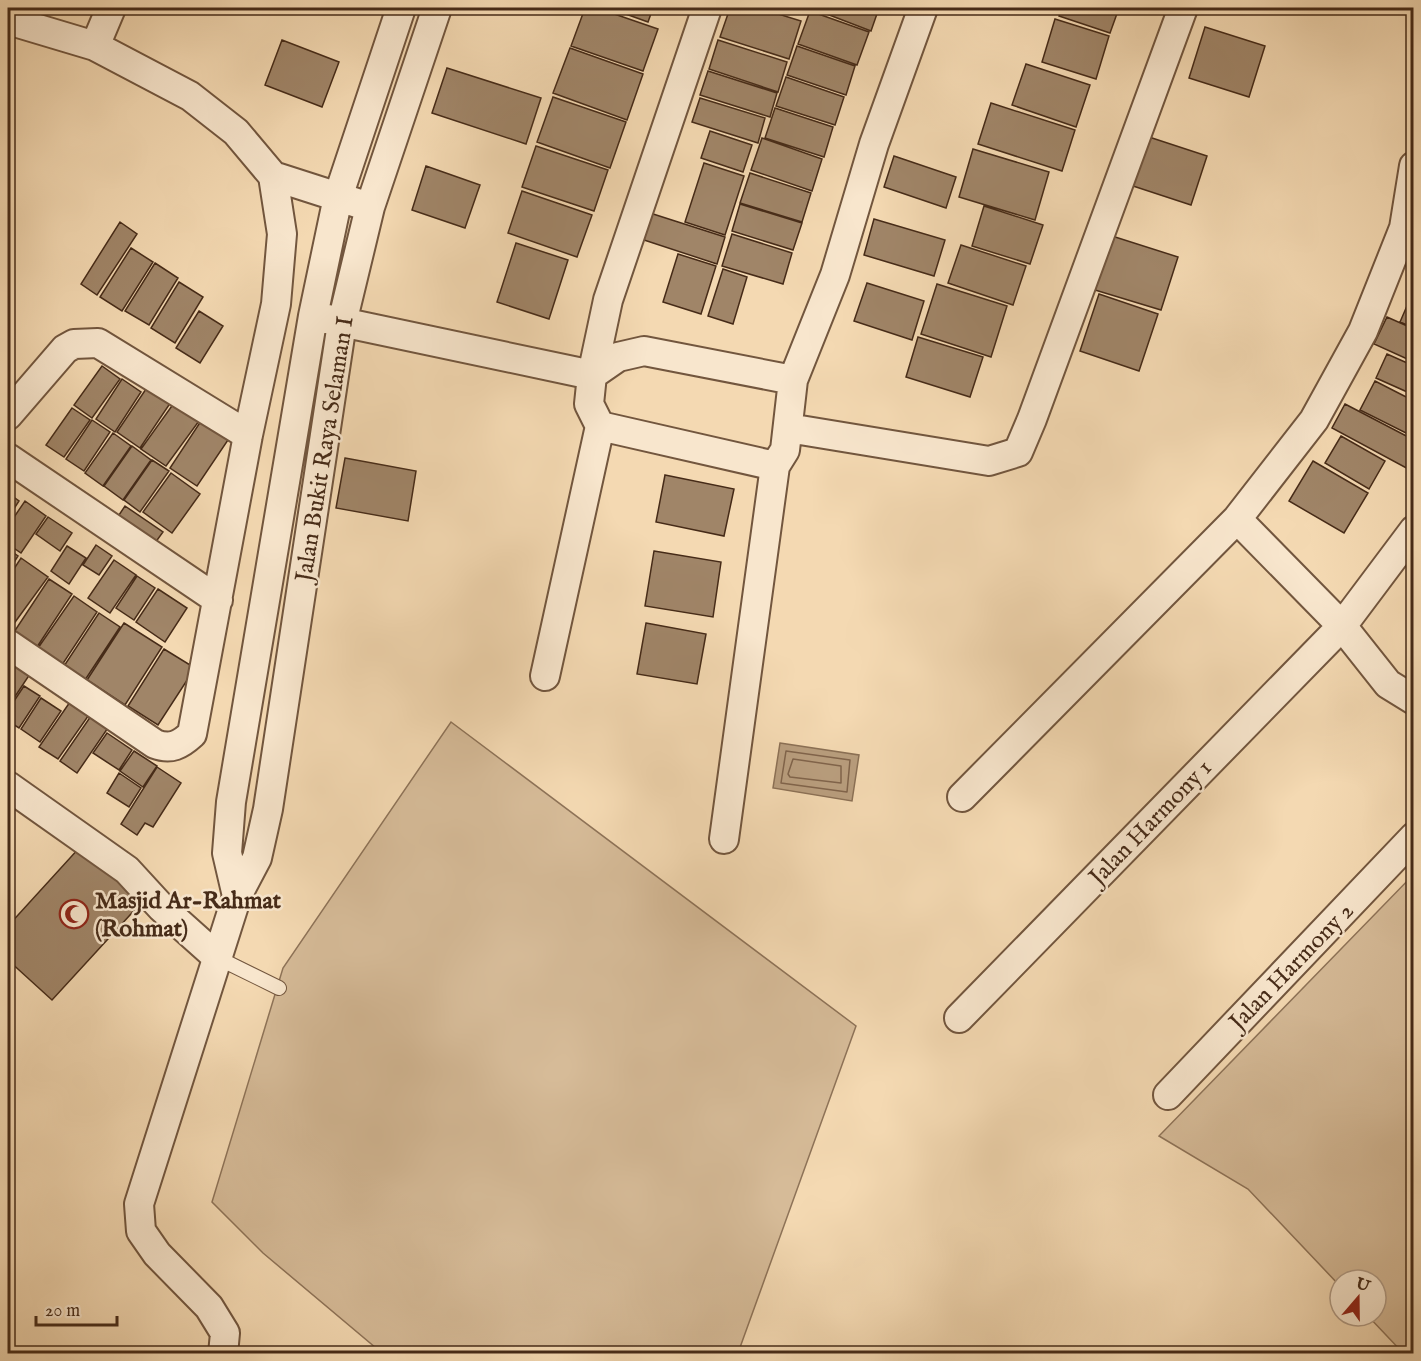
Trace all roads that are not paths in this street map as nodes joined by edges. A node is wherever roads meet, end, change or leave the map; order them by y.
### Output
1 (111, 8) edge
2 (401, 8) edge
3 (437, 8) edge
4 (707, 8) edge
5 (923, 8) edge
6 (1184, 8) edge
7 (8, 20) edge
8 (95, 46) junction
9 (1413, 166) edge
10 (273, 176) junction
11 (338, 196) junction
12 (370, 207) junction
13 (313, 316) junction
14 (342, 323) junction
15 (592, 375) junction
16 (793, 380) junction
17 (8, 415) edge
18 (600, 426) junction
19 (788, 428) junction
20 (248, 435) junction
21 (8, 459) edge
22 (775, 466) junction
23 (1237, 519) junction
24 (1413, 530) edge
25 (218, 600) junction
26 (1342, 626) junction
27 (8, 644) edge
28 (545, 676) dead end
29 (1413, 700) edge
30 (8, 786) edge
31 (962, 797) dead end
32 (1413, 837) edge
33 (724, 839) dead end
34 (237, 896) junction
35 (218, 958) junction
36 (279, 988) dead end
37 (958, 1018) dead end
38 (1168, 1095) dead end
39 (223, 1353) edge

1 - 8 street
2 - 11 street, Jalan Bukit Raya Selaman I
3 - 12 street, Jalan Bukit Raya Selaman I
4 - 15 street
5 - 16 street
6 - 19 street
7 - 8 street
8 - 10 street
9 - 23 street
10 - 11 street
10 - 20 street
11 - 12 street
11 - 13 street, Jalan Bukit Raya Selaman I
12 - 14 street, Jalan Bukit Raya Selaman I
13 - 14 street
13 - 34 street, Jalan Bukit Raya Selaman I
14 - 15 street
14 - 34 street, Jalan Bukit Raya Selaman I
15 - 16 street
15 - 18 street
16 - 19 street
17 - 20 street
18 - 22 street
18 - 28 street
19 - 22 street
20 - 25 street
21 - 25 street
22 - 33 street
23 - 26 street
23 - 31 street
24 - 26 street, Jalan Harmony 1
25 - 27 street
26 - 29 street
26 - 37 street, Jalan Harmony 1
30 - 35 street
32 - 38 street, Jalan Harmony 2
34 - 35 street, Jalan Bukit Raya Selaman I
35 - 36 lane
35 - 39 street, Jalan Bukit Raya Selaman I

